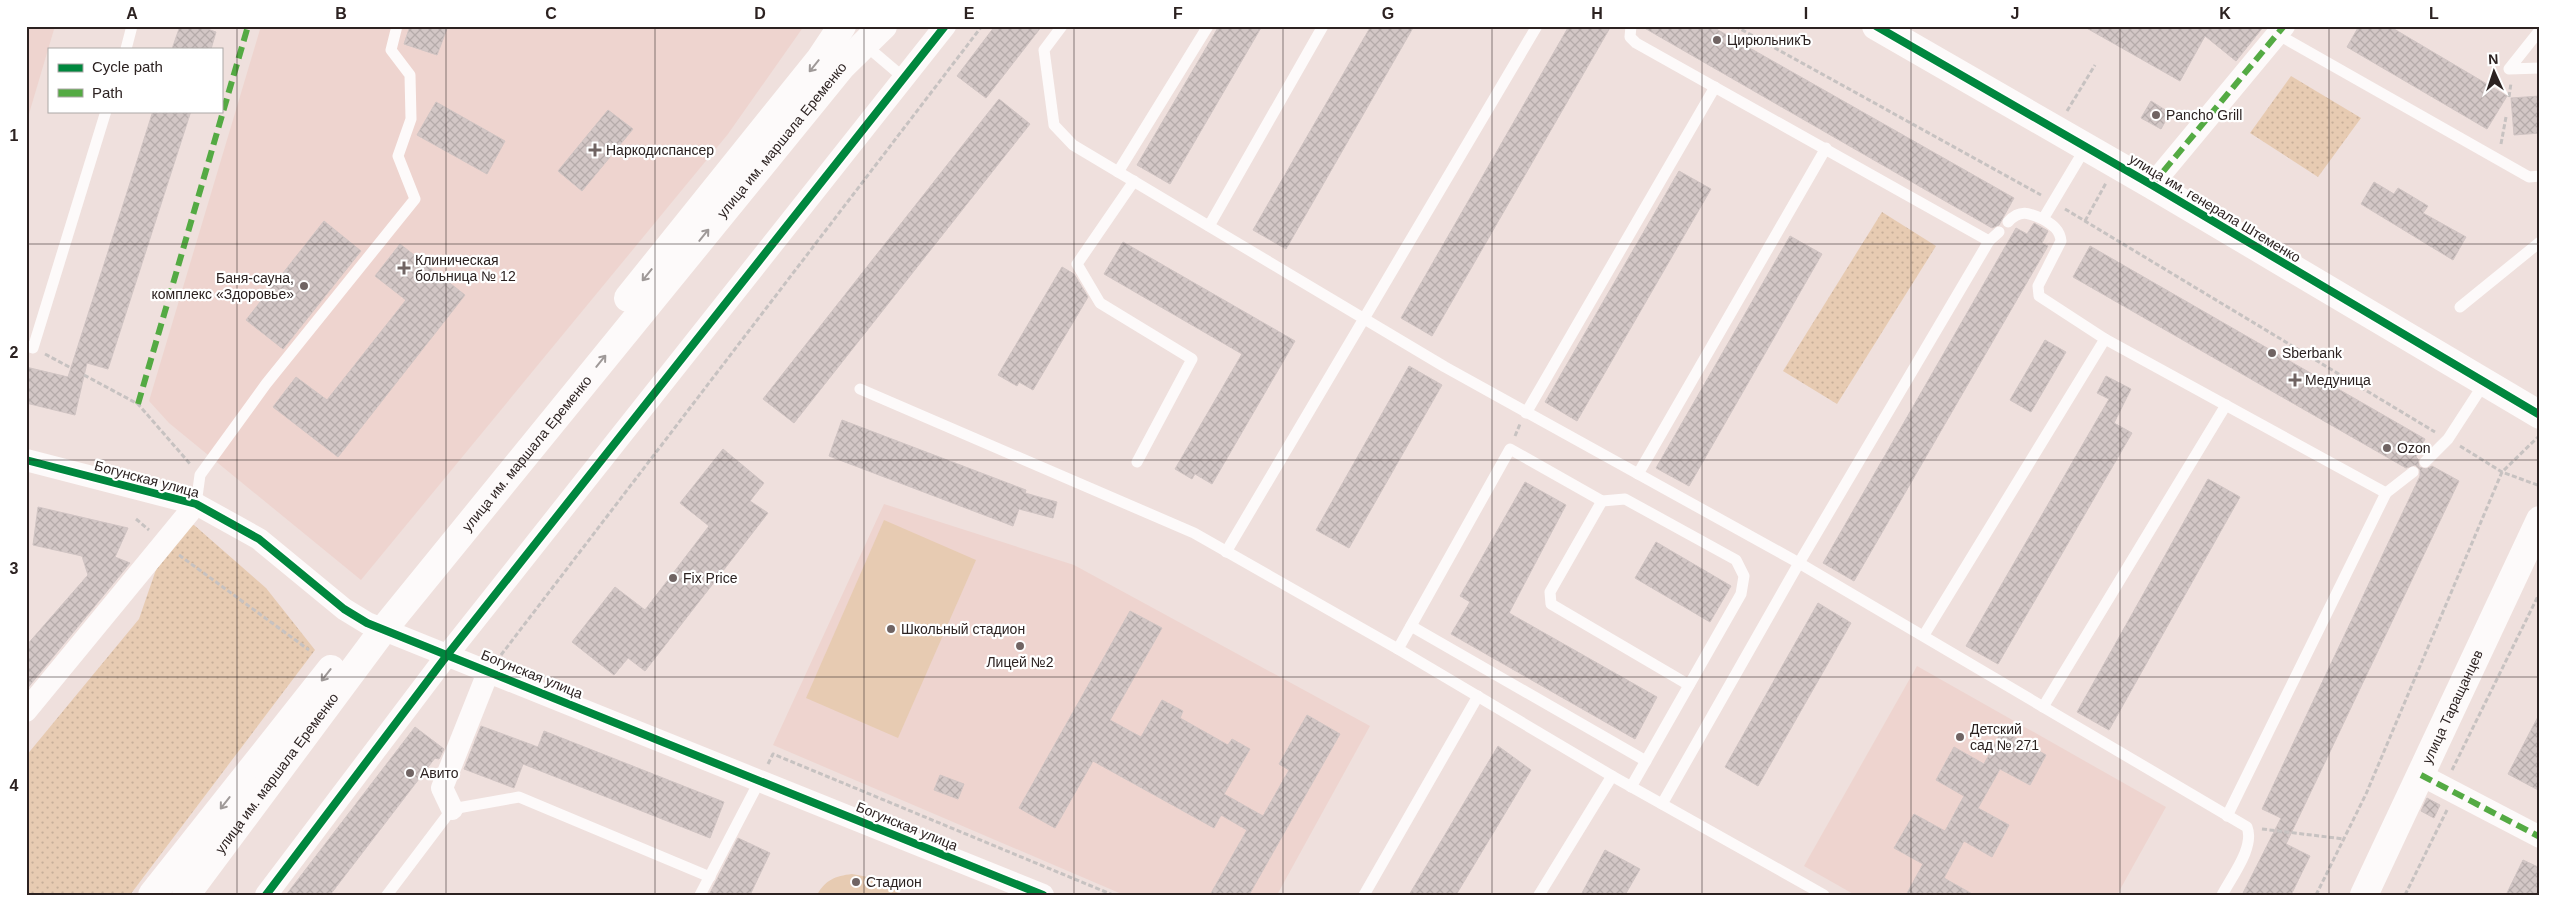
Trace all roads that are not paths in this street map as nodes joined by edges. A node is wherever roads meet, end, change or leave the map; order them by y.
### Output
1 (132, 26) edge
2 (397, 26) edge
3 (842, 26) edge
4 (945, 26) edge
5 (1062, 26) edge
6 (1208, 26) edge
7 (1322, 26) edge
8 (1537, 26) edge
9 (1631, 26) edge
10 (1876, 26) edge
11 (2280, 30) edge
12 (2540, 30) edge
13 (874, 35) edge
14 (126, 48) edge
15 (2540, 68) edge
16 (904, 78) junction
17 (1715, 87) junction
18 (106, 112) edge
19 (2086, 147) junction
20 (1826, 148) junction
21 (1118, 172) junction
22 (2540, 176) edge
23 (1134, 182) junction
24 (2152, 186) junction
25 (2043, 219) junction
26 (2008, 222) dead end
27 (1209, 226) junction
28 (1998, 232) dead end
29 (1989, 241) junction
30 (2540, 242) edge
31 (2460, 307) dead end
32 (1365, 319) junction
33 (2105, 340) junction
34 (30, 347) edge
35 (2484, 382) junction
36 (860, 390) dead end
37 (2226, 405) junction
38 (1526, 412) junction
39 (2540, 415) edge
40 (26, 460) edge
41 (1137, 462) dead end
42 (2425, 462) dead end
43 (2413, 472) dead end
44 (1638, 474) junction
45 (2386, 493) junction
46 (1602, 501) junction
47 (196, 504) junction
48 (2540, 520) edge
49 (1226, 552) junction
50 (1799, 563) junction
51 (1411, 626) junction
52 (375, 627) junction
53 (1924, 636) junction
54 (1398, 649) junction
55 (448, 654) junction
56 (489, 670) junction
57 (1689, 685) junction
58 (1478, 696) junction
59 (2044, 707) junction
60 (26, 711) edge
61 (1646, 761) junction
62 (1612, 776) junction
63 (760, 780) junction
64 (2440, 785) junction
65 (1631, 787) junction
66 (1662, 804) junction
67 (452, 809) junction
68 (2227, 816) junction
69 (2540, 837) edge
70 (710, 877) junction
71 (152, 895) edge
72 (186, 895) edge
73 (266, 895) edge
74 (387, 895) edge
75 (700, 895) edge
76 (1043, 895) edge
77 (1364, 895) edge
78 (1539, 895) edge
79 (1824, 895) edge
80 (2222, 895) edge
81 (2364, 895) edge

1 - 14 lane
2 - 47 lane
3 -> 52 main road, улица им. маршала Еременко
4 - 16 street
5 - 21 lane
6 - 21 lane
7 - 27 lane
8 - 32 lane
9 - 17 lane
10 - 19 main road, улица им. генерала Штеменко
11 - 22 lane
11 - 24 street
12 - 15 lane
13 - 16 lane
52 -> 13 main road, улица им. маршала Еременко
16 - 55 street
17 - 20 lane
17 - 38 lane
18 - 34 lane
19 - 24 main road, улица им. генерала Штеменко
19 - 25 lane
20 - 29 lane
20 - 44 lane
21 - 23 lane
23 - 27 lane
23 - 41 lane
24 - 35 main road, улица им. генерала Штеменко
25 - 26 lane
25 - 33 lane
27 - 32 lane
28 - 29 lane
29 - 50 lane
30 - 31 lane
32 - 38 lane
32 - 49 lane
33 - 37 lane
33 - 53 lane
35 - 39 main road, улица им. генерала Штеменко
35 - 42 lane
36 - 49 lane
37 - 45 lane
37 - 59 lane
38 - 44 lane
40 - 47 street, Богунская улица
43 - 45 lane
44 - 50 lane
45 - 68 lane
46 - 51 lane
46 - 57 lane
46 - 57 lane
47 - 52 street, Богунская улица
47 - 60 street
48 - 64 main road, улица Таращанцев
49 - 54 lane
50 - 53 lane
50 - 66 lane
51 - 54 lane
51 - 61 lane
52 - 55 street, Богунская улица
52 -> 71 main road, улица им. маршала Еременко
52 - 72 main road, улица им. маршала Еременко
53 - 59 lane
54 - 58 lane
55 - 56 street, Богунская улица
55 - 73 street
56 - 63 street, Богунская улица
56 - 67 street
57 - 61 lane
58 - 62 lane
58 - 77 lane
59 - 68 lane
61 - 65 lane
62 - 65 lane
62 - 78 lane
63 - 70 lane
63 - 76 street, Богунская улица
64 - 69 street
64 - 81 main road, улица Таращанцев
65 - 66 lane
66 - 79 lane
67 - 70 lane
67 - 74 lane
68 - 80 lane
70 - 75 lane

